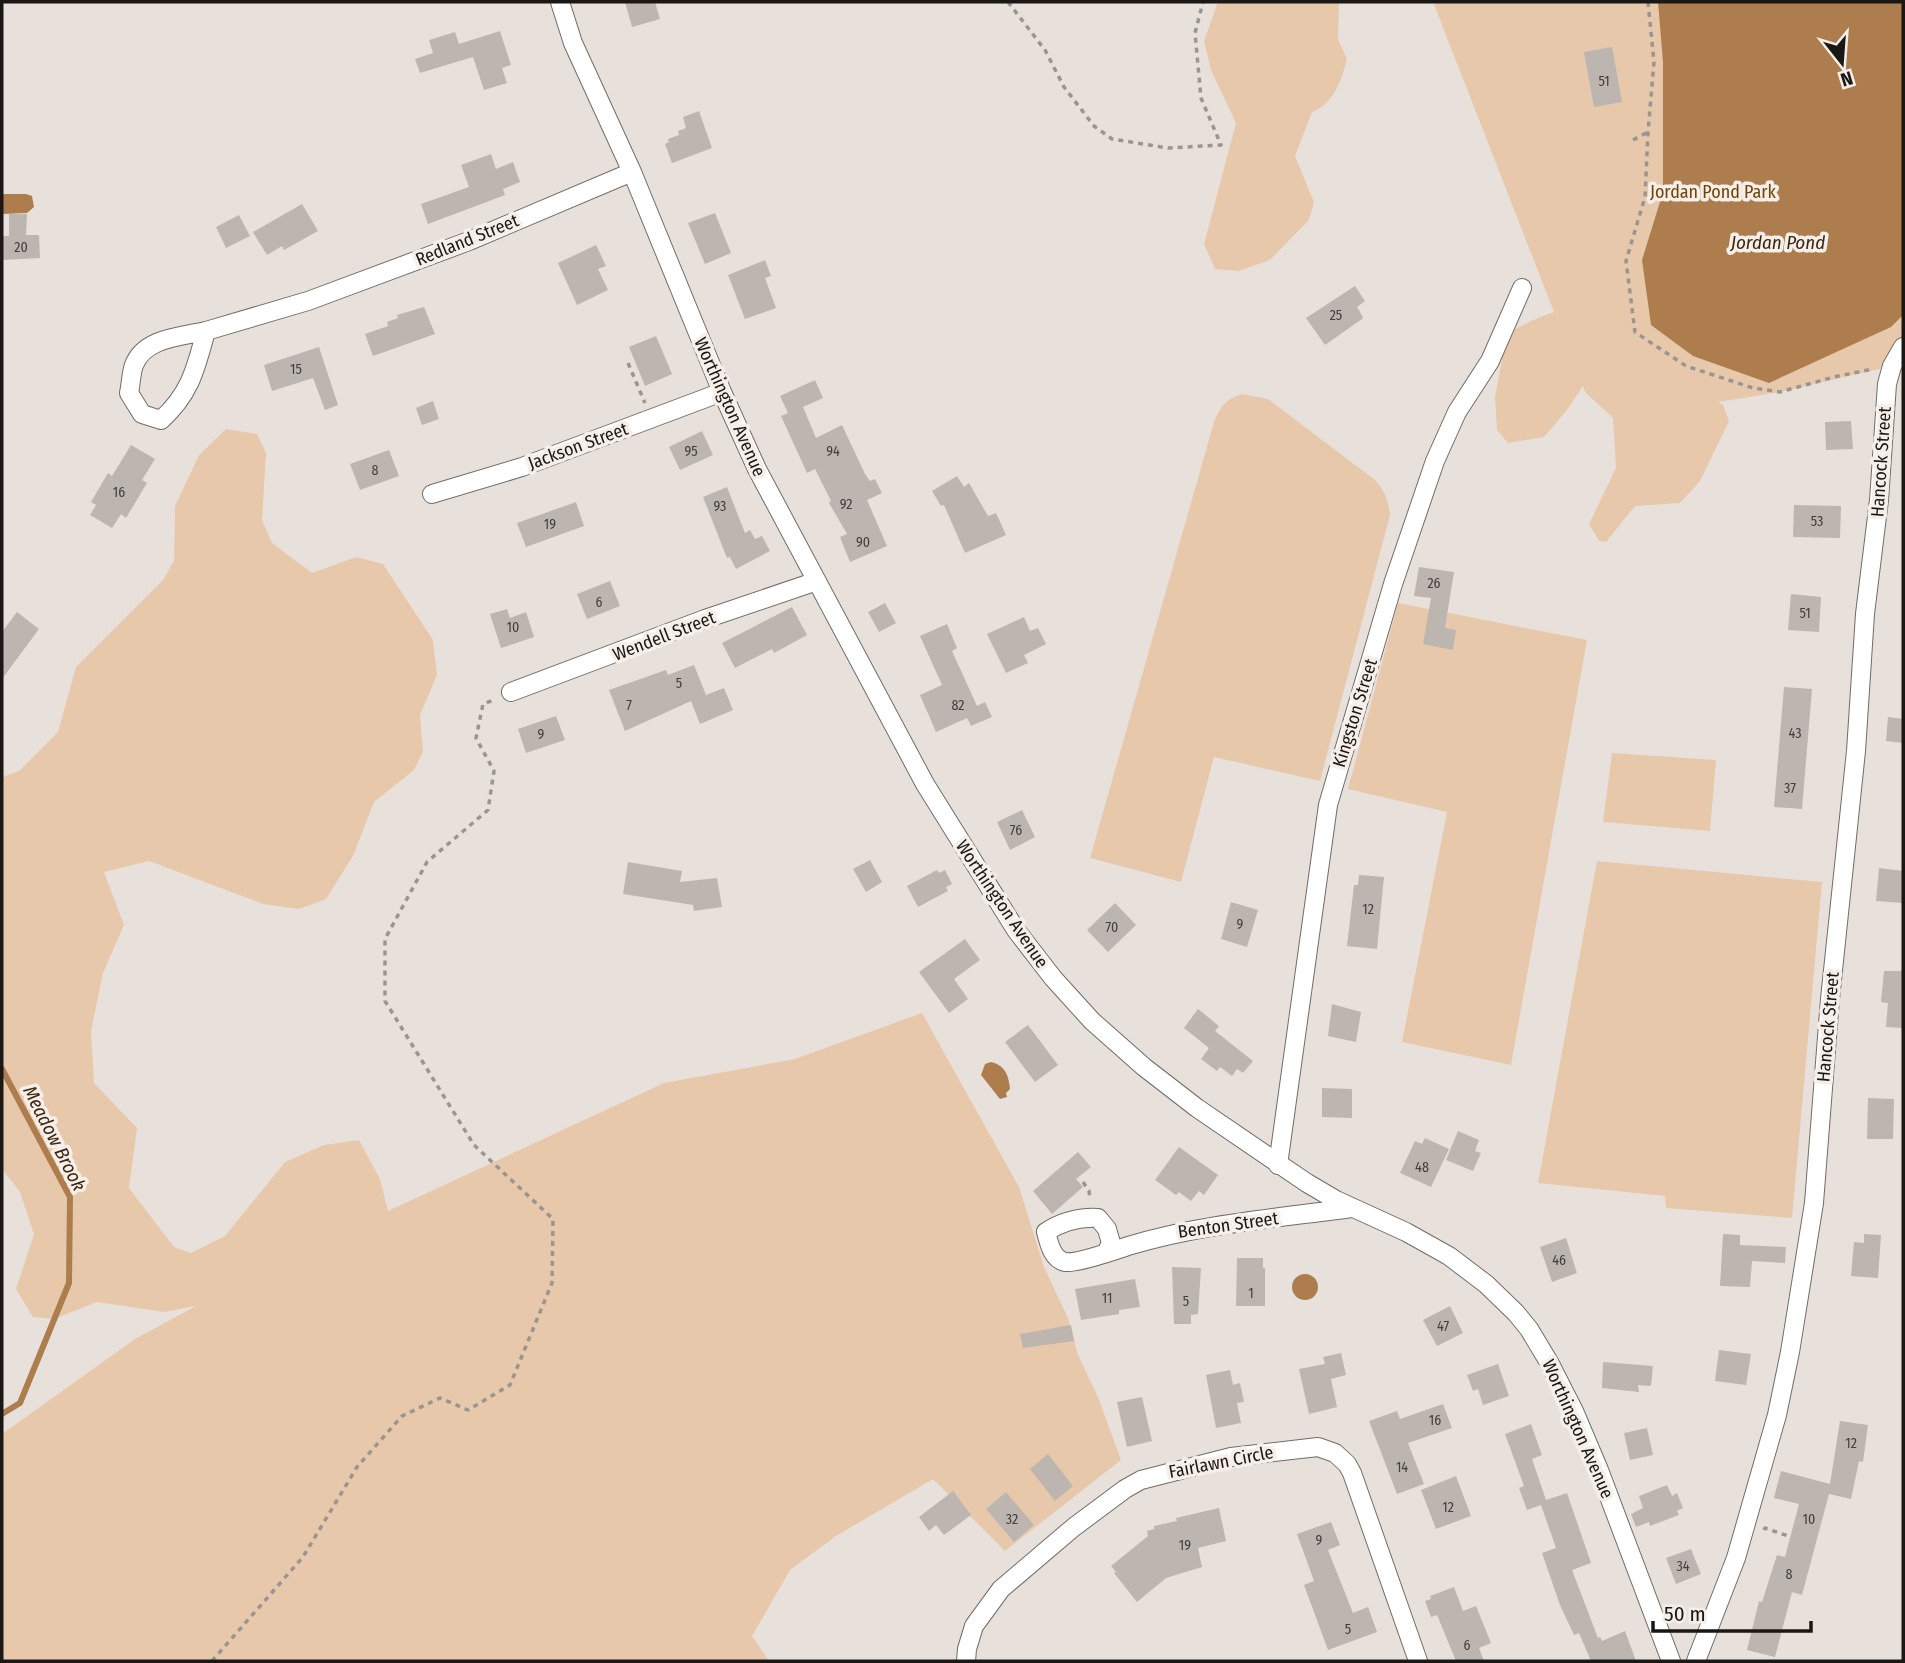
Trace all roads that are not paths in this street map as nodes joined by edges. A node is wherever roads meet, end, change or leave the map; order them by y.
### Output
1 (560, 2) edge
2 (632, 172) junction
3 (1522, 288) dead end
4 (205, 331) junction
5 (1903, 347) edge
6 (722, 392) junction
7 (432, 494) dead end
8 (817, 581) junction
9 (510, 692) road end
10 (1278, 1165) junction
11 (1352, 1208) junction
12 (1106, 1253) dead end
13 (966, 1661) edge
14 (1418, 1661) edge
15 (1671, 1661) edge
16 (1696, 1661) edge

1 - 2 street, Worthington Avenue
2 - 4 street, Redland Street
2 - 6 street, Worthington Avenue
3 - 10 street, Kingston Street
4 - 4 street, Redland Street
5 - 16 street, Hancock Street
6 - 7 street, Jackson Street
6 - 8 street, Worthington Avenue
8 - 9 street, Wendell Street
8 - 10 street, Worthington Avenue
10 - 11 street, Worthington Avenue
11 - 12 street, Benton Street
11 - 15 street, Worthington Avenue
13 - 14 street, Fairlawn Circle

